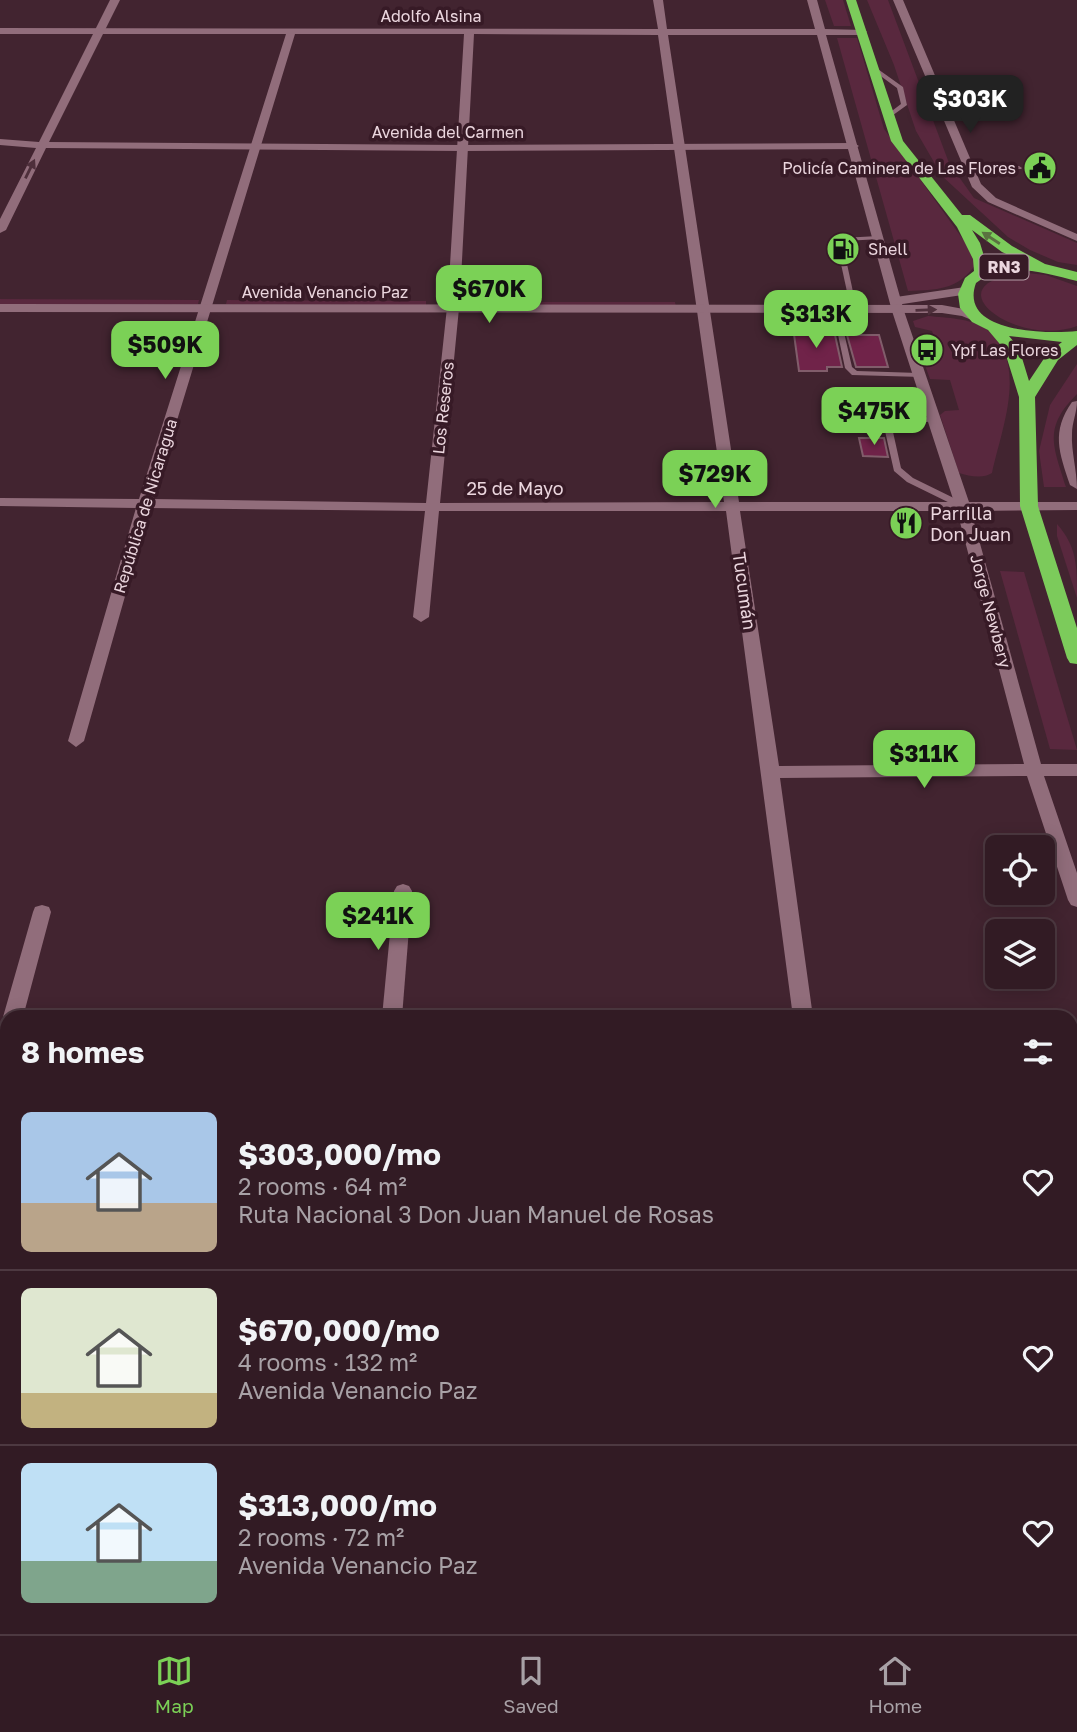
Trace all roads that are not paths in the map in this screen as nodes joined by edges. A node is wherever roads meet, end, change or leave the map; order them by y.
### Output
1 (105, 0) edge
2 (115, 0) edge
3 (658, 0) edge
4 (812, 0) edge
5 (850, 0) edge
6 (898, 0) edge
7 (0, 31) edge
8 (469, 31) junction
9 (661, 31) junction
10 (821, 31) junction
11 (93, 32) junction
12 (292, 32) junction
13 (862, 32) junction
14 (873, 68) junction
15 (887, 117) junction
16 (0, 142) edge
17 (33, 146) junction
18 (854, 146) junction
19 (257, 147) junction
20 (679, 148) junction
21 (462, 149) junction
22 (0, 151) edge
23 (967, 167) junction
24 (1019, 168) dead end
25 (943, 199) junction
26 (0, 204) edge
27 (0, 230) edge
28 (878, 238) junction
29 (1077, 238) edge
30 (842, 248) dead end
31 (844, 264) dead end
32 (1046, 268) junction
33 (981, 274) junction
34 (1077, 277) edge
35 (965, 291) junction
36 (0, 297) edge
37 (852, 301) junction
38 (207, 303) junction
39 (454, 303) junction
40 (702, 304) junction
41 (897, 306) junction
42 (0, 308) edge
43 (836, 311) junction
44 (988, 323) junction
45 (1077, 337) edge
46 (919, 375) junction
47 (1027, 397) junction
48 (1077, 405) edge
49 (933, 418) junction
50 (1077, 485) edge
51 (0, 502) edge
52 (145, 502) junction
53 (963, 506) junction
54 (1029, 506) junction
55 (1077, 506) edge
56 (433, 507) junction
57 (732, 507) junction
58 (421, 617) dead end
59 (1077, 658) edge
60 (76, 741) dead end
61 (1077, 770) edge
62 (1034, 771) junction
63 (771, 772) junction
64 (404, 891) dead end
65 (1077, 900) edge
66 (42, 912) dead end
67 (15, 1010) edge
68 (392, 1010) edge
69 (802, 1010) edge

1 - 11 street
2 - 11 street
3 - 9 street, Tucumán
4 - 10 street, Jorge Newbery
5 - 13 highway, RN3
6 - 23 street
7 - 11 street, Adolfo Alsina
8 - 9 street, Adolfo Alsina
8 - 12 street, Adolfo Alsina
8 - 21 street, Los Reseros
9 - 10 street, Adolfo Alsina
9 - 20 street, Tucumán
10 - 13 street, Adolfo Alsina
10 - 18 street, Jorge Newbery
11 - 12 street, Adolfo Alsina
11 - 17 street
12 - 19 street, República de Nicaragua
13 - 14 highway, RN3
14 - 15 highway, RN3
14 - 15 lane
15 - 25 highway, RN3
16 - 17 street, Avenida del Carmen
17 - 19 street, Avenida del Carmen
17 - 22 street, Avenida del Carmen
17 - 26 street
27 -> 17 street
18 - 20 street, Avenida del Carmen
18 - 28 street, Jorge Newbery
19 - 21 street, Avenida del Carmen
19 - 38 street, República de Nicaragua
20 - 21 street, Avenida del Carmen
20 - 40 street, Tucumán
21 - 39 street, Los Reseros
23 - 24 lane
23 - 29 street
32 -> 25 highway, RN3
25 - 33 highway, RN3
28 - 30 lane
28 - 41 street, Jorge Newbery
31 - 37 lane
32 - 33 highway, RN3
32 - 34 highway, RN3
33 - 35 highway, RN3
35 - 41 street, Avenida Venancio Paz
35 - 44 highway, RN3
36 - 38 street, Avenida Venancio Paz
37 - 40 street, Avenida Venancio Paz
37 - 41 street, Avenida Venancio Paz
38 - 39 street, Avenida Venancio Paz
38 - 42 street, Avenida Venancio Paz
38 - 52 street, República de Nicaragua
39 - 40 street, Avenida Venancio Paz
39 - 56 street, Los Reseros
40 - 43 street, Avenida Venancio Paz
40 - 57 street, Tucumán
41 - 43 street, Avenida Venancio Paz
41 -> 44 street, Avenida Venancio Paz
41 - 46 street, Jorge Newbery
43 - 46 lane
44 - 45 highway
44 - 47 highway, RN3
45 - 47 highway
46 - 49 street, Jorge Newbery
47 - 54 highway, RN3
48 - 50 street
49 - 53 street, Jorge Newbery
49 - 53 lane
51 - 52 street, 25 de Mayo
52 - 56 street, 25 de Mayo
52 - 60 street, República de Nicaragua
53 - 54 street, 25 de Mayo
53 - 57 street, 25 de Mayo
53 - 62 street, Jorge Newbery
54 - 55 street, 25 de Mayo
54 - 59 highway, RN3
56 - 57 street, 25 de Mayo
56 - 58 street, Los Reseros
57 - 63 street, Tucumán
61 - 62 street
62 - 63 street
62 - 65 street, Jorge Newbery
63 - 69 street, Tucumán
64 - 68 street
66 - 67 street

